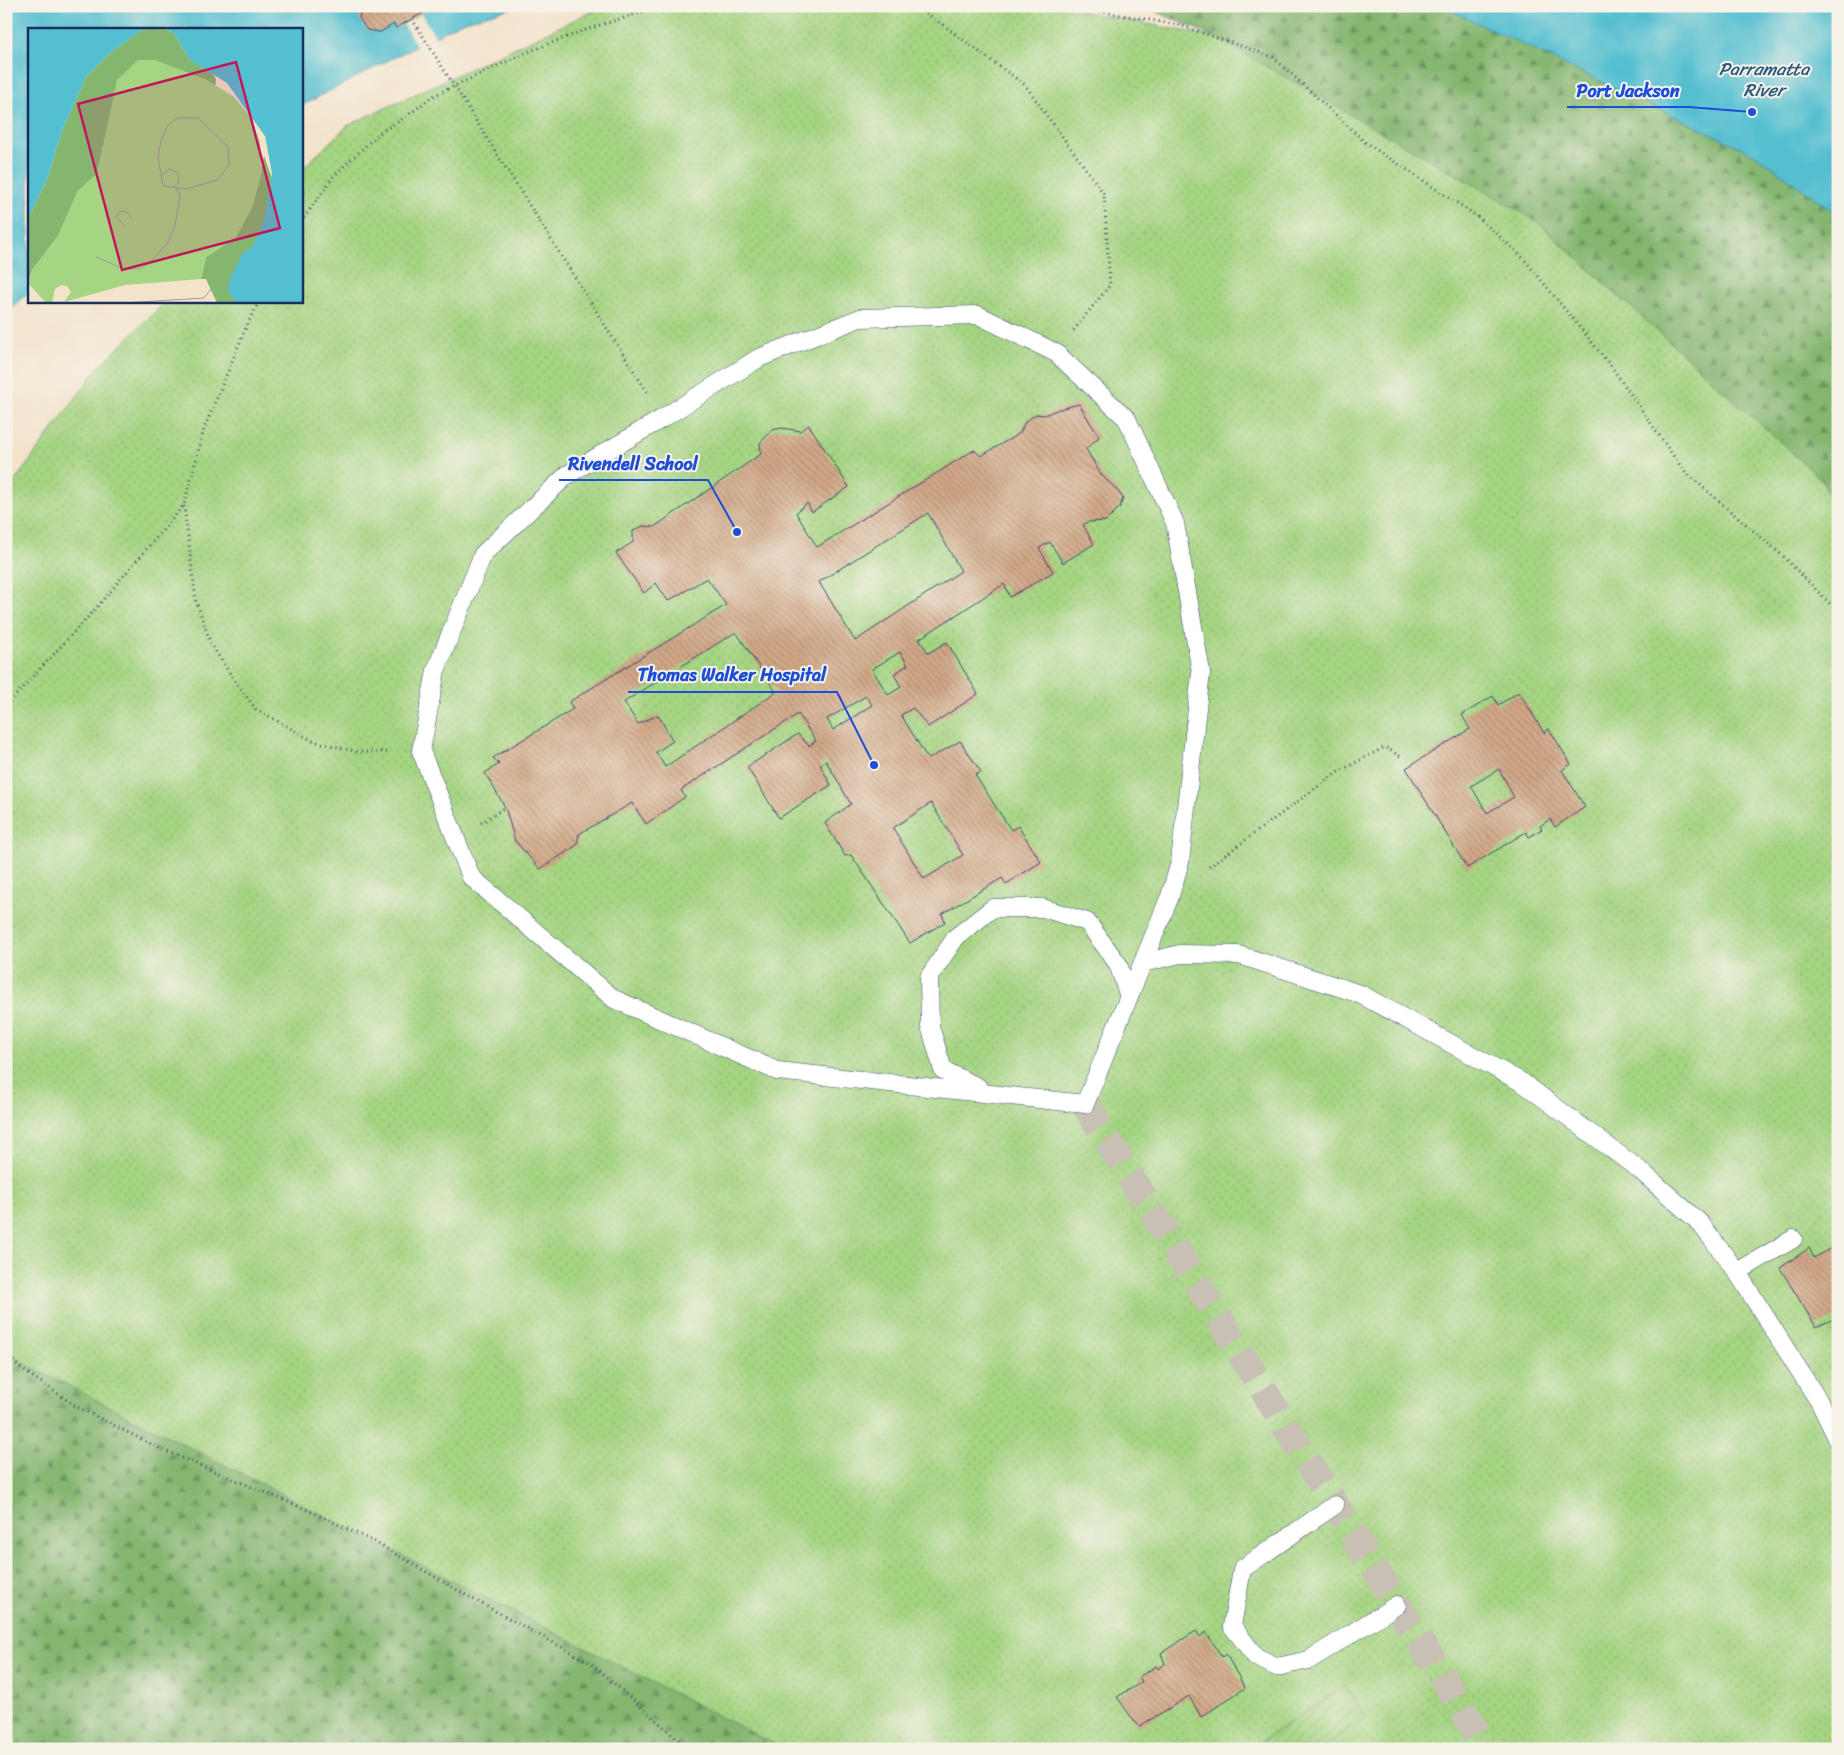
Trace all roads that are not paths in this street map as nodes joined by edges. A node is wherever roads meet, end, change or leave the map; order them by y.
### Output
1 (1143, 963) junction
2 (1129, 998) junction
3 (990, 1093) junction
4 (1793, 1239) dead end
5 (1738, 1272) junction
6 (1838, 1440) edge
7 (1335, 1505) dead end
8 (1397, 1605) dead end
9 (1838, 1745) edge
10 (1836, 1749) edge

1 - 2 lane
1 - 3 lane
1 - 5 lane
2 - 3 lane
2 - 3 lane
4 - 5 lane
5 - 6 lane
7 - 8 lane
9 - 10 lane

